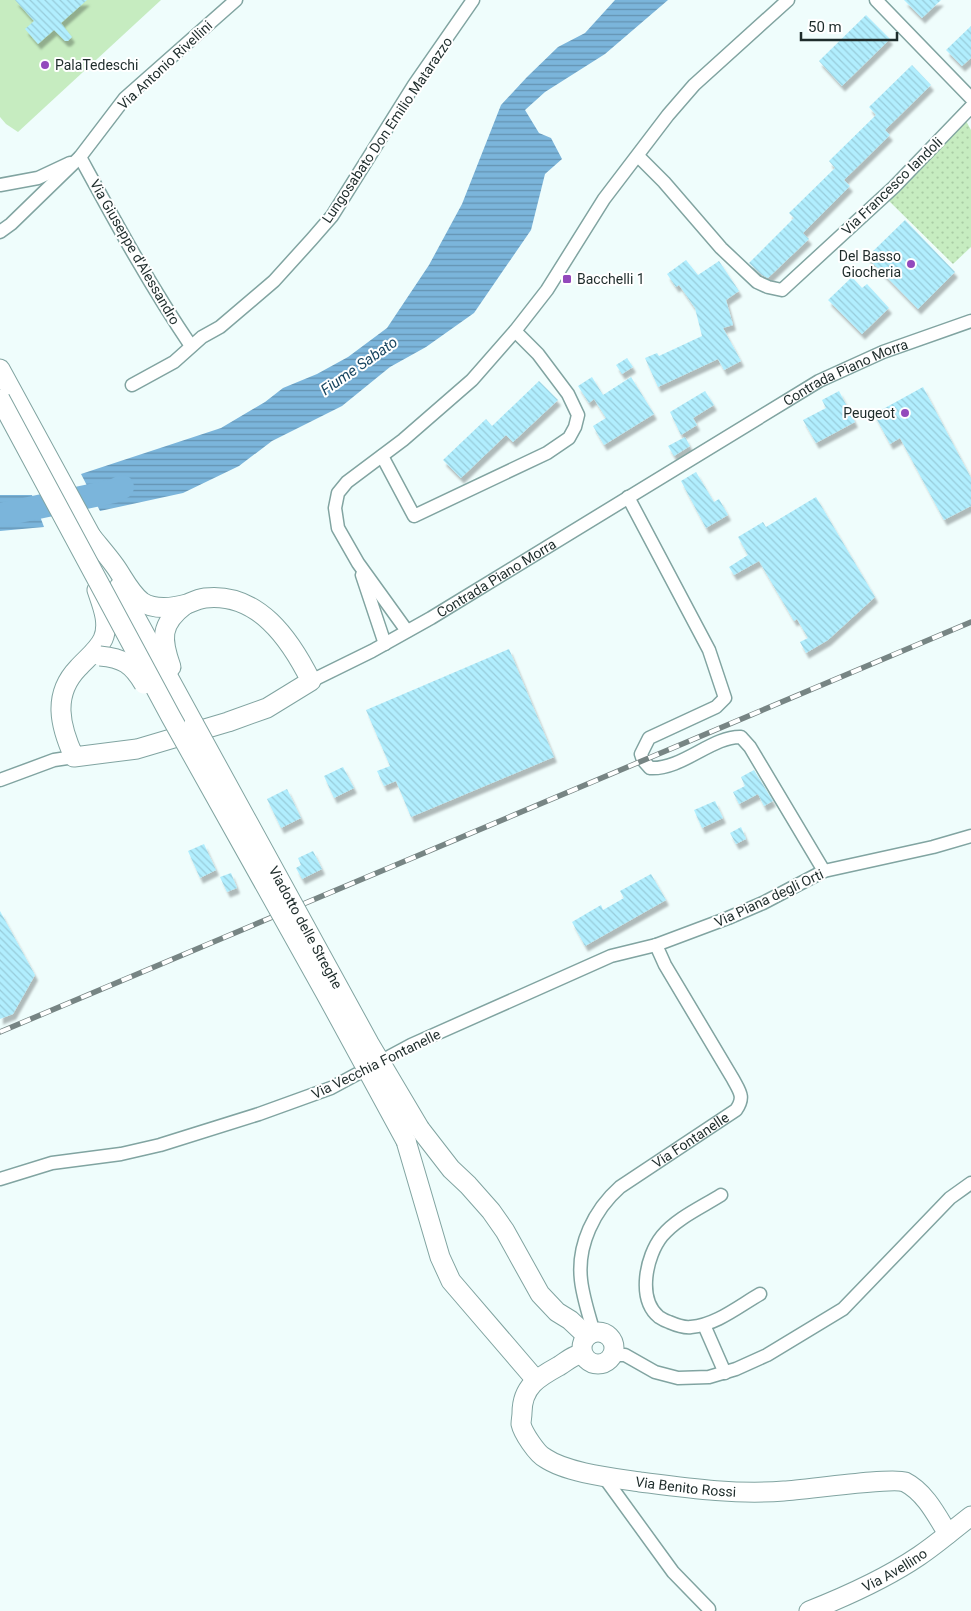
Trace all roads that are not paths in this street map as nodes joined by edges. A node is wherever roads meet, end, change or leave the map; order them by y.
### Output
1 (236, 0) edge
2 (473, 0) edge
3 (788, 0) edge
4 (876, 0) edge
5 (971, 98) edge
6 (971, 108) edge
7 (638, 156) junction
8 (80, 157) junction
9 (0, 185) edge
10 (0, 232) edge
11 (971, 321) edge
12 (515, 331) junction
13 (191, 346) junction
14 (2, 374) edge
15 (132, 385) dead end
16 (0, 399) edge
17 (382, 456) junction
18 (628, 497) junction
19 (72, 534) junction
20 (91, 536) junction
21 (358, 563) junction
22 (178, 608) junction
23 (407, 631) junction
24 (385, 644) junction
25 (93, 656) junction
26 (311, 681) junction
27 (194, 724) junction
28 (191, 753) junction
29 (74, 757) junction
30 (0, 780) edge
31 (971, 836) edge
32 (824, 871) junction
33 (656, 945) junction
34 (413, 1135) junction
35 (0, 1179) edge
36 (971, 1183) edge
37 (721, 1195) dead end
38 (760, 1294) dead end
39 (704, 1325) junction
40 (591, 1334) junction
41 (582, 1354) junction
42 (612, 1356) junction
43 (725, 1372) junction
44 (536, 1380) junction
45 (604, 1477) junction
46 (971, 1516) edge
47 (948, 1534) junction
48 (709, 1609) dead end
49 (809, 1611) edge

1 - 8 street, Via Antonio Rivellini
2 - 13 street, Lungosabato Don Emilio Matarazzo
3 - 7 street
4 - 5 street
6 - 7 street, Via Francesco Iandoli
7 - 12 street
8 - 9 street, Via Antonio Rivellini
8 - 10 street, Via Antonio Rivellini
8 - 13 street, Via Giuseppe d'Alessandro
11 - 18 street, Contrada Piano Morra
12 - 17 street
12 - 17 street
13 - 15 street, Lungosabato Don Emilio Matarazzo
14 - 20 main road
16 - 19 main road, bridge
17 - 21 street
18 - 23 street, Contrada Piano Morra
18 - 32 street
19 - 25 main road, bridge
19 - 28 main road, bridge
20 - 22 main road
20 - 27 main road
21 - 23 street
21 - 24 street
22 - 26 main road
22 - 27 main road
23 - 24 street, Contrada Piano Morra
24 - 26 street, Contrada Piano Morra
25 - 28 main road, bridge
25 - 29 main road
26 - 29 main road, Contrada Piano Morra
27 - 34 main road, Viadotto delle Streghe, bridge
28 - 34 main road, bridge
29 - 30 street, Contrada Piano Morra
31 - 32 street, Via Piana degli Orti
32 - 33 street, Via Piana degli Orti
33 - 35 street, Via Vecchia Fontanelle
33 - 40 street, Via Fontanelle
34 - 40 main road
34 - 44 main road
36 - 43 street
37 - 39 street
38 - 39 street
39 - 43 street
40 - 41 main road
40 - 42 main road
41 - 42 main road
41 - 44 main road, Via Benito Rossi
42 - 43 street
44 - 45 main road, Via Benito Rossi
45 - 47 main road, Via Benito Rossi
45 - 48 street
46 - 47 main road, Via Avellino
47 - 49 main road, Via Avellino

